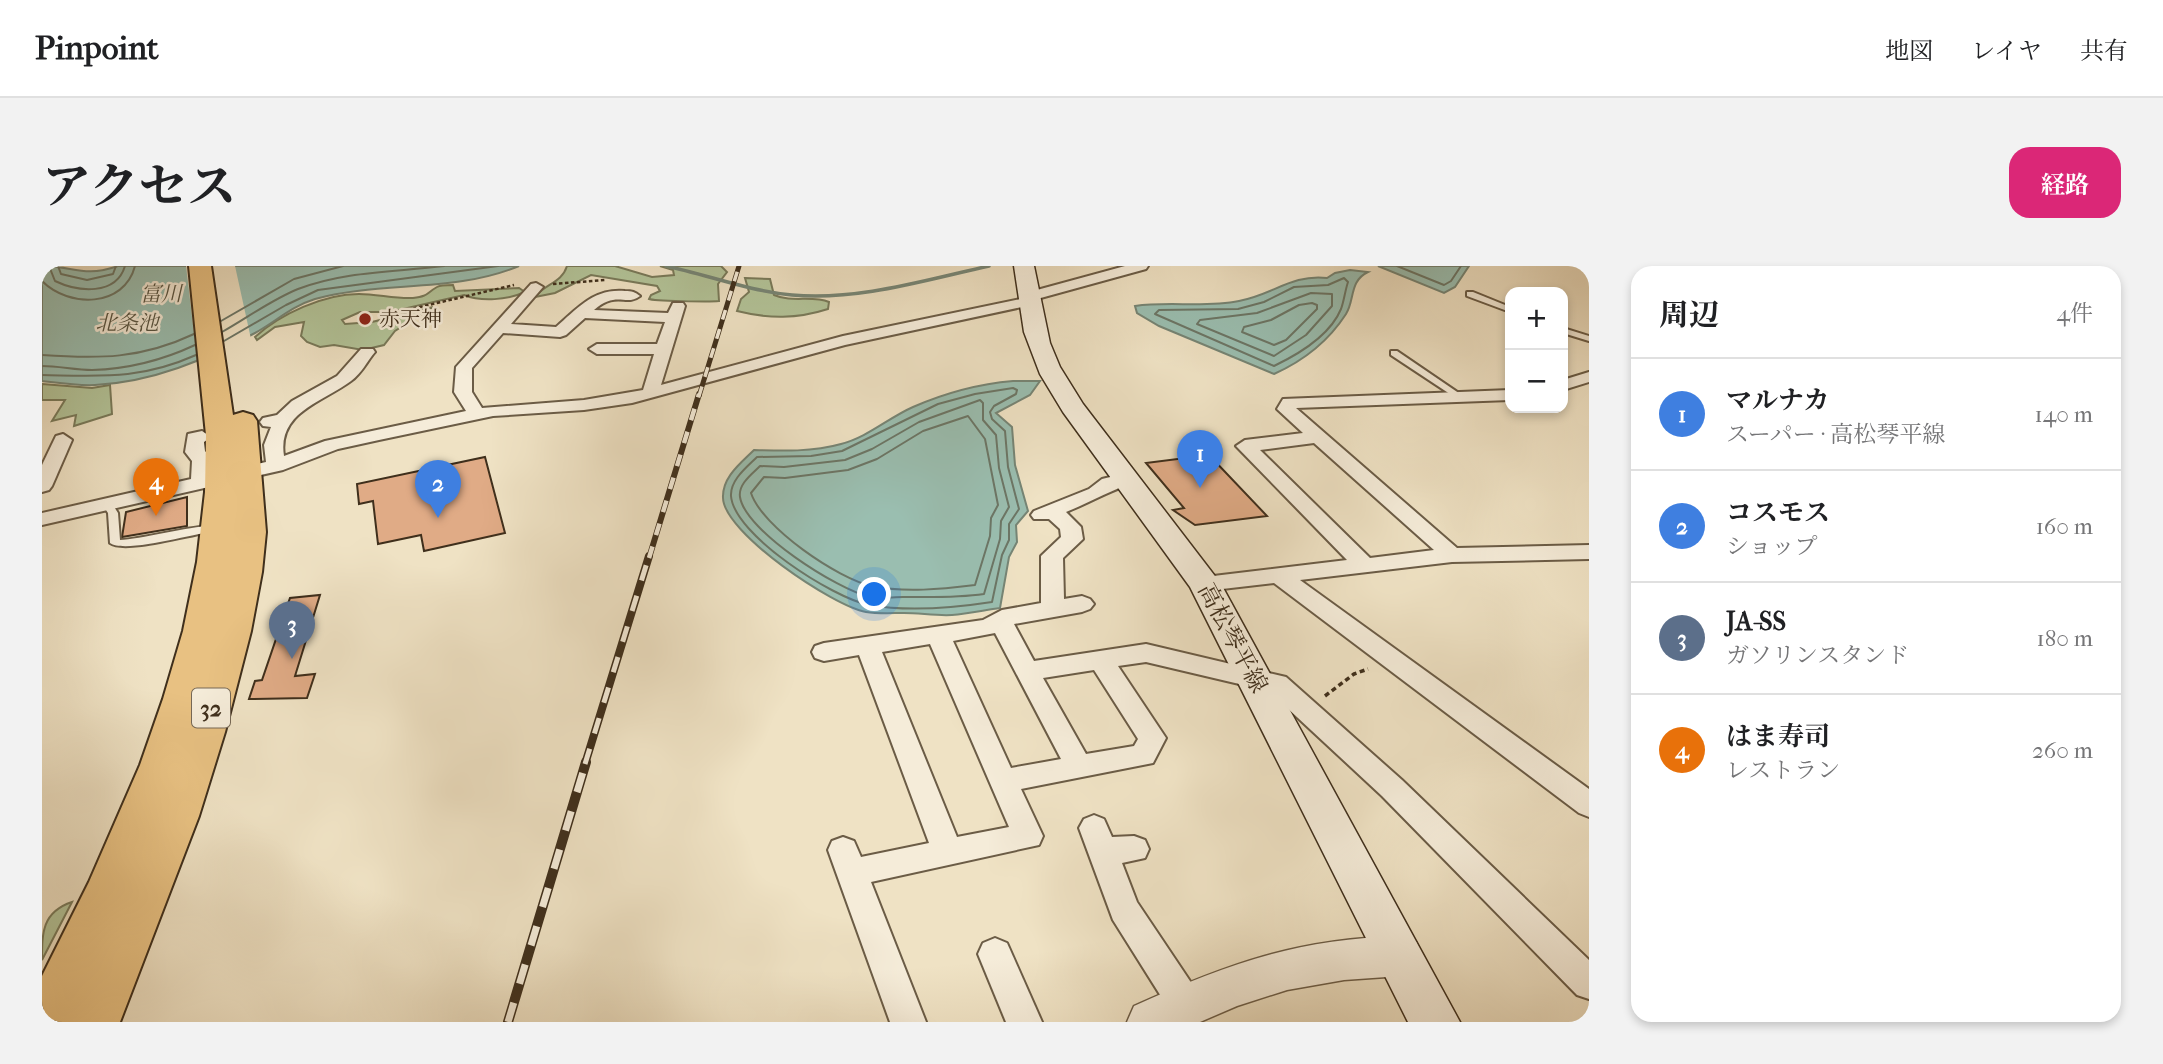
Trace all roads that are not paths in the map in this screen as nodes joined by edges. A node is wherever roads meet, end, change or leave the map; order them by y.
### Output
1 (200, 266) edge
2 (220, 266) edge
3 (1141, 266) edge
4 (1068, 271) dead end
5 (1074, 286) junction
6 (536, 287) dead end
7 (1029, 287) edge
8 (1470, 294) dead end
9 (633, 296) dead end
10 (1505, 308) edge
11 (583, 313) junction
12 (500, 328) junction
13 (560, 332) junction
14 (1568, 332) edge
15 (1589, 339) edge
16 (597, 349) dead end
17 (663, 349) junction
18 (546, 350) dead end
19 (367, 352) dead end
20 (1394, 354) dead end
21 (231, 375) junction
22 (1589, 377) edge
23 (1568, 383) edge
24 (650, 388) dead end
25 (1505, 395) edge
26 (1462, 398) junction
27 (477, 415) junction
28 (202, 437) dead end
29 (1317, 437) junction
30 (63, 440) dead end
31 (236, 475) junction
32 (1127, 479) junction
33 (42, 486) edge
34 (107, 504) junction
35 (42, 519) edge
36 (218, 528) junction
37 (1589, 552) edge
38 (1452, 555) junction
39 (1365, 565) junction
40 (1281, 577) junction
41 (1205, 584) junction
42 (1082, 604) dead end
43 (1053, 608) junction
44 (1000, 621) junction
45 (937, 633) junction
46 (867, 645) junction
47 (824, 652) dead end
48 (1101, 660) junction
49 (1028, 671) junction
50 (1254, 677) junction
51 (1079, 767) junction
52 (1002, 781) junction
53 (1589, 804) edge
54 (1110, 843) dead end
55 (948, 852) junction
56 (995, 954) dead end
57 (1401, 956) junction
58 (1589, 983) edge
59 (1168, 1014) edge
60 (48, 1022) edge
61 (92, 1022) edge
62 (908, 1022) edge
63 (1024, 1022) edge
64 (1435, 1022) edge

1 - 21 highway, 32
2 - 21 highway, 32
3 - 5 street
4 - 5 street
5 - 7 street
6 - 12 street
7 - 27 street
7 - 32 main road, 高松琴平線
8 - 10 lane
9 - 11 street
11 - 13 street
11 - 17 street
12 - 13 street
12 - 27 street
13 - 18 street
14 - 15 lane
16 - 17 street
17 - 24 street
19 - 31 street
20 - 26 lane
21 - 31 highway, 32
22 - 23 street
25 - 26 street
26 - 29 street
27 - 31 street
28 - 31 street
29 - 38 street
29 - 39 street
30 - 33 street
31 - 34 street
31 - 36 highway, 32
31 - 61 highway, 32
32 - 41 main road, 高松琴平線
32 - 43 street
34 - 35 street
34 - 36 lane
36 - 60 highway, 32
37 - 38 street
38 - 39 street
39 - 40 street
40 - 41 street
40 - 53 street
41 - 50 main road, 高松琴平線
42 - 43 street
43 - 44 street
44 - 45 street
44 - 49 street
45 - 46 street
45 - 52 street
46 - 47 street
46 - 55 street
48 - 49 street
48 - 50 street
48 - 51 street
49 - 51 street
50 - 57 main road, 高松琴平線
50 - 58 street
51 - 52 street
52 - 55 street
54 - 59 street
55 - 62 street
56 - 63 street
57 - 59 street
57 - 64 main road, 高松琴平線

